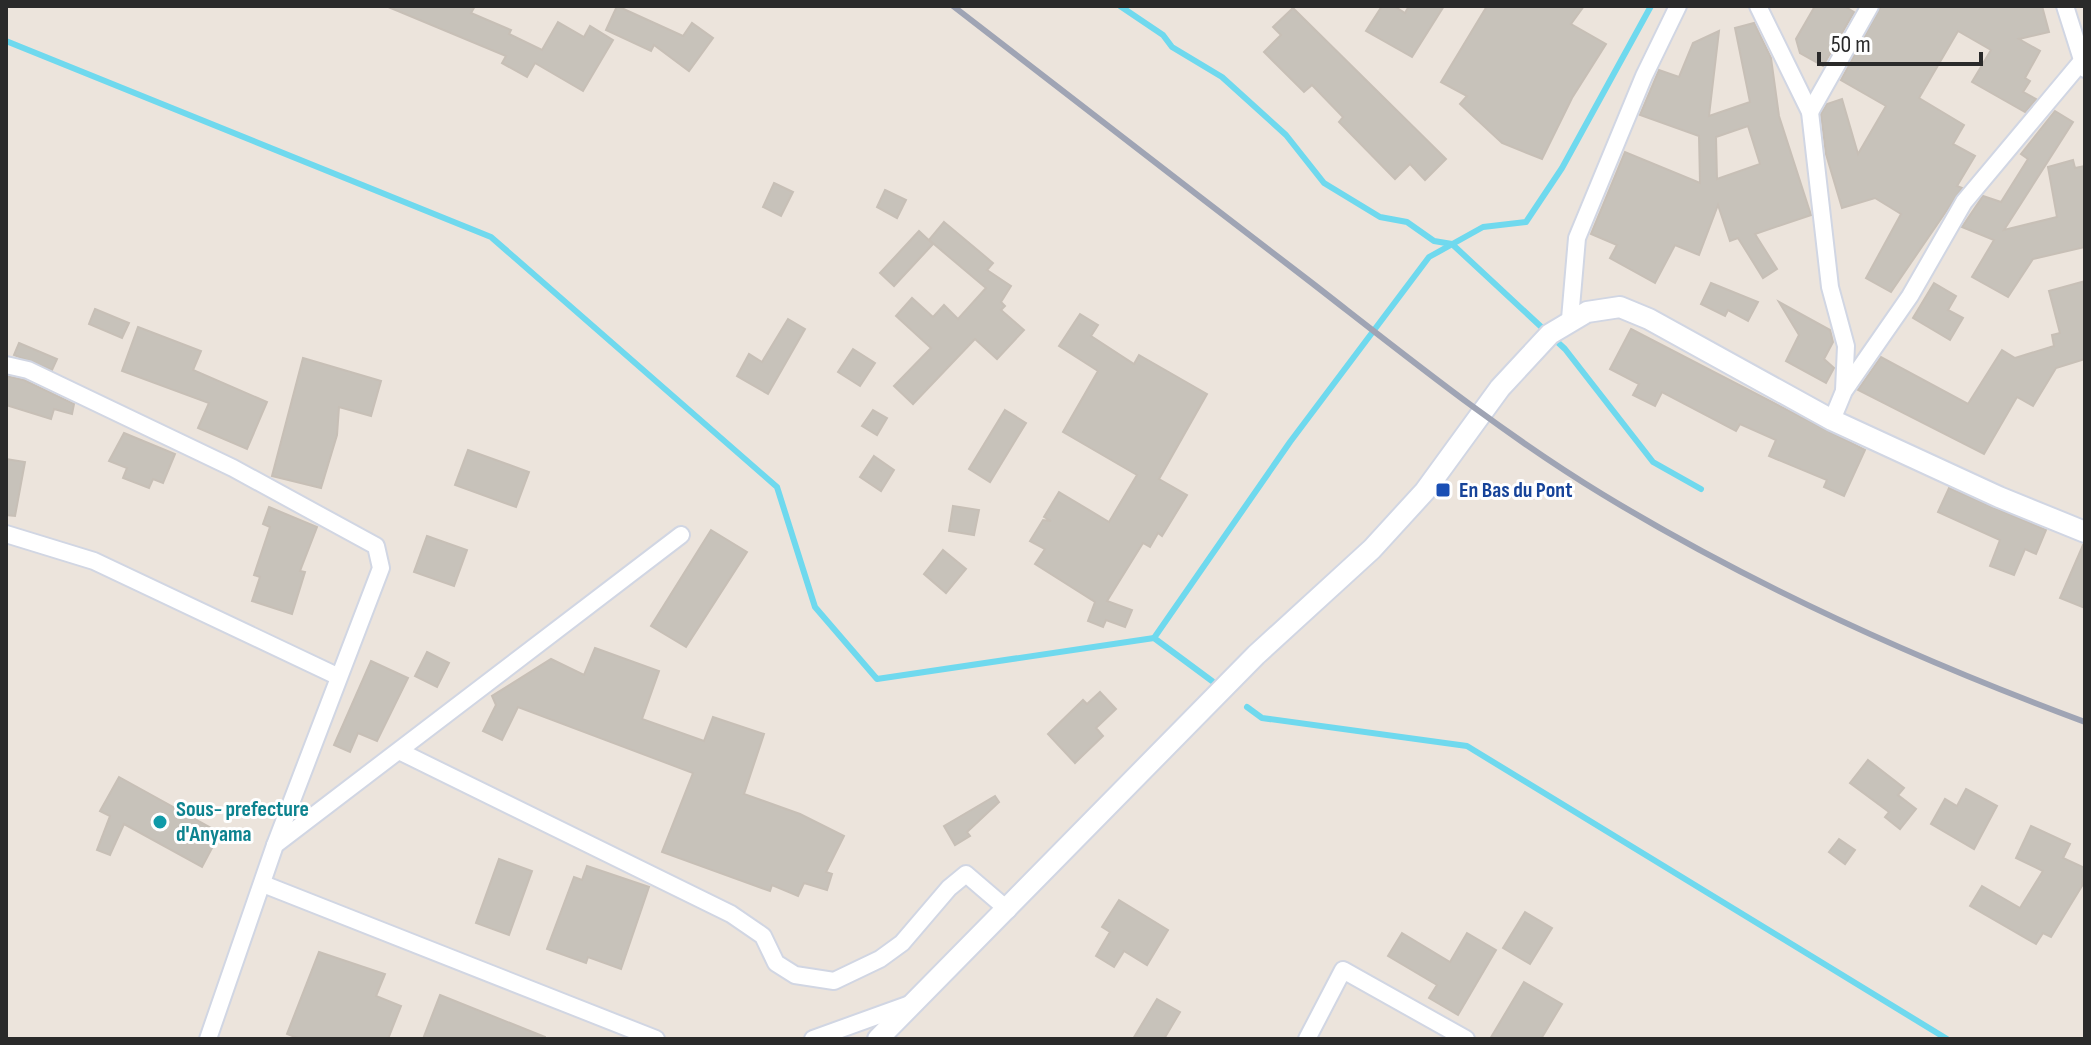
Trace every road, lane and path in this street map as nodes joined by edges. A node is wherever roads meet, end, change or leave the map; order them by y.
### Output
1 (1678, 6) edge
2 (1758, 6) edge
3 (1870, 6) edge
4 (2065, 6) edge
5 (2084, 66) edge
6 (1810, 112) junction
7 (1570, 319) junction
8 (6, 365) edge
9 (1844, 391) junction
10 (1832, 420) junction
11 (2085, 532) edge
12 (6, 534) edge
13 (681, 535) dead end
14 (337, 676) junction
15 (399, 751) junction
16 (275, 845) junction
17 (263, 884) junction
18 (1008, 910) junction
19 (912, 1004) junction
20 (208, 1039) edge
21 (656, 1039) edge
22 (813, 1039) edge
23 (878, 1039) edge
24 (1307, 1039) edge
25 (1466, 1039) edge

1 - 7 street
2 - 6 street
3 - 6 street
4 - 5 street
5 - 9 street
6 - 9 street
7 - 10 street
7 - 18 street
8 - 14 street
9 - 10 street
10 - 11 street
12 - 14 street
13 - 15 street
14 - 16 street
15 - 16 street
15 - 18 street
16 - 17 street
17 - 20 street
17 - 21 street
18 - 19 street
19 - 22 street
19 - 23 street
24 - 25 street

